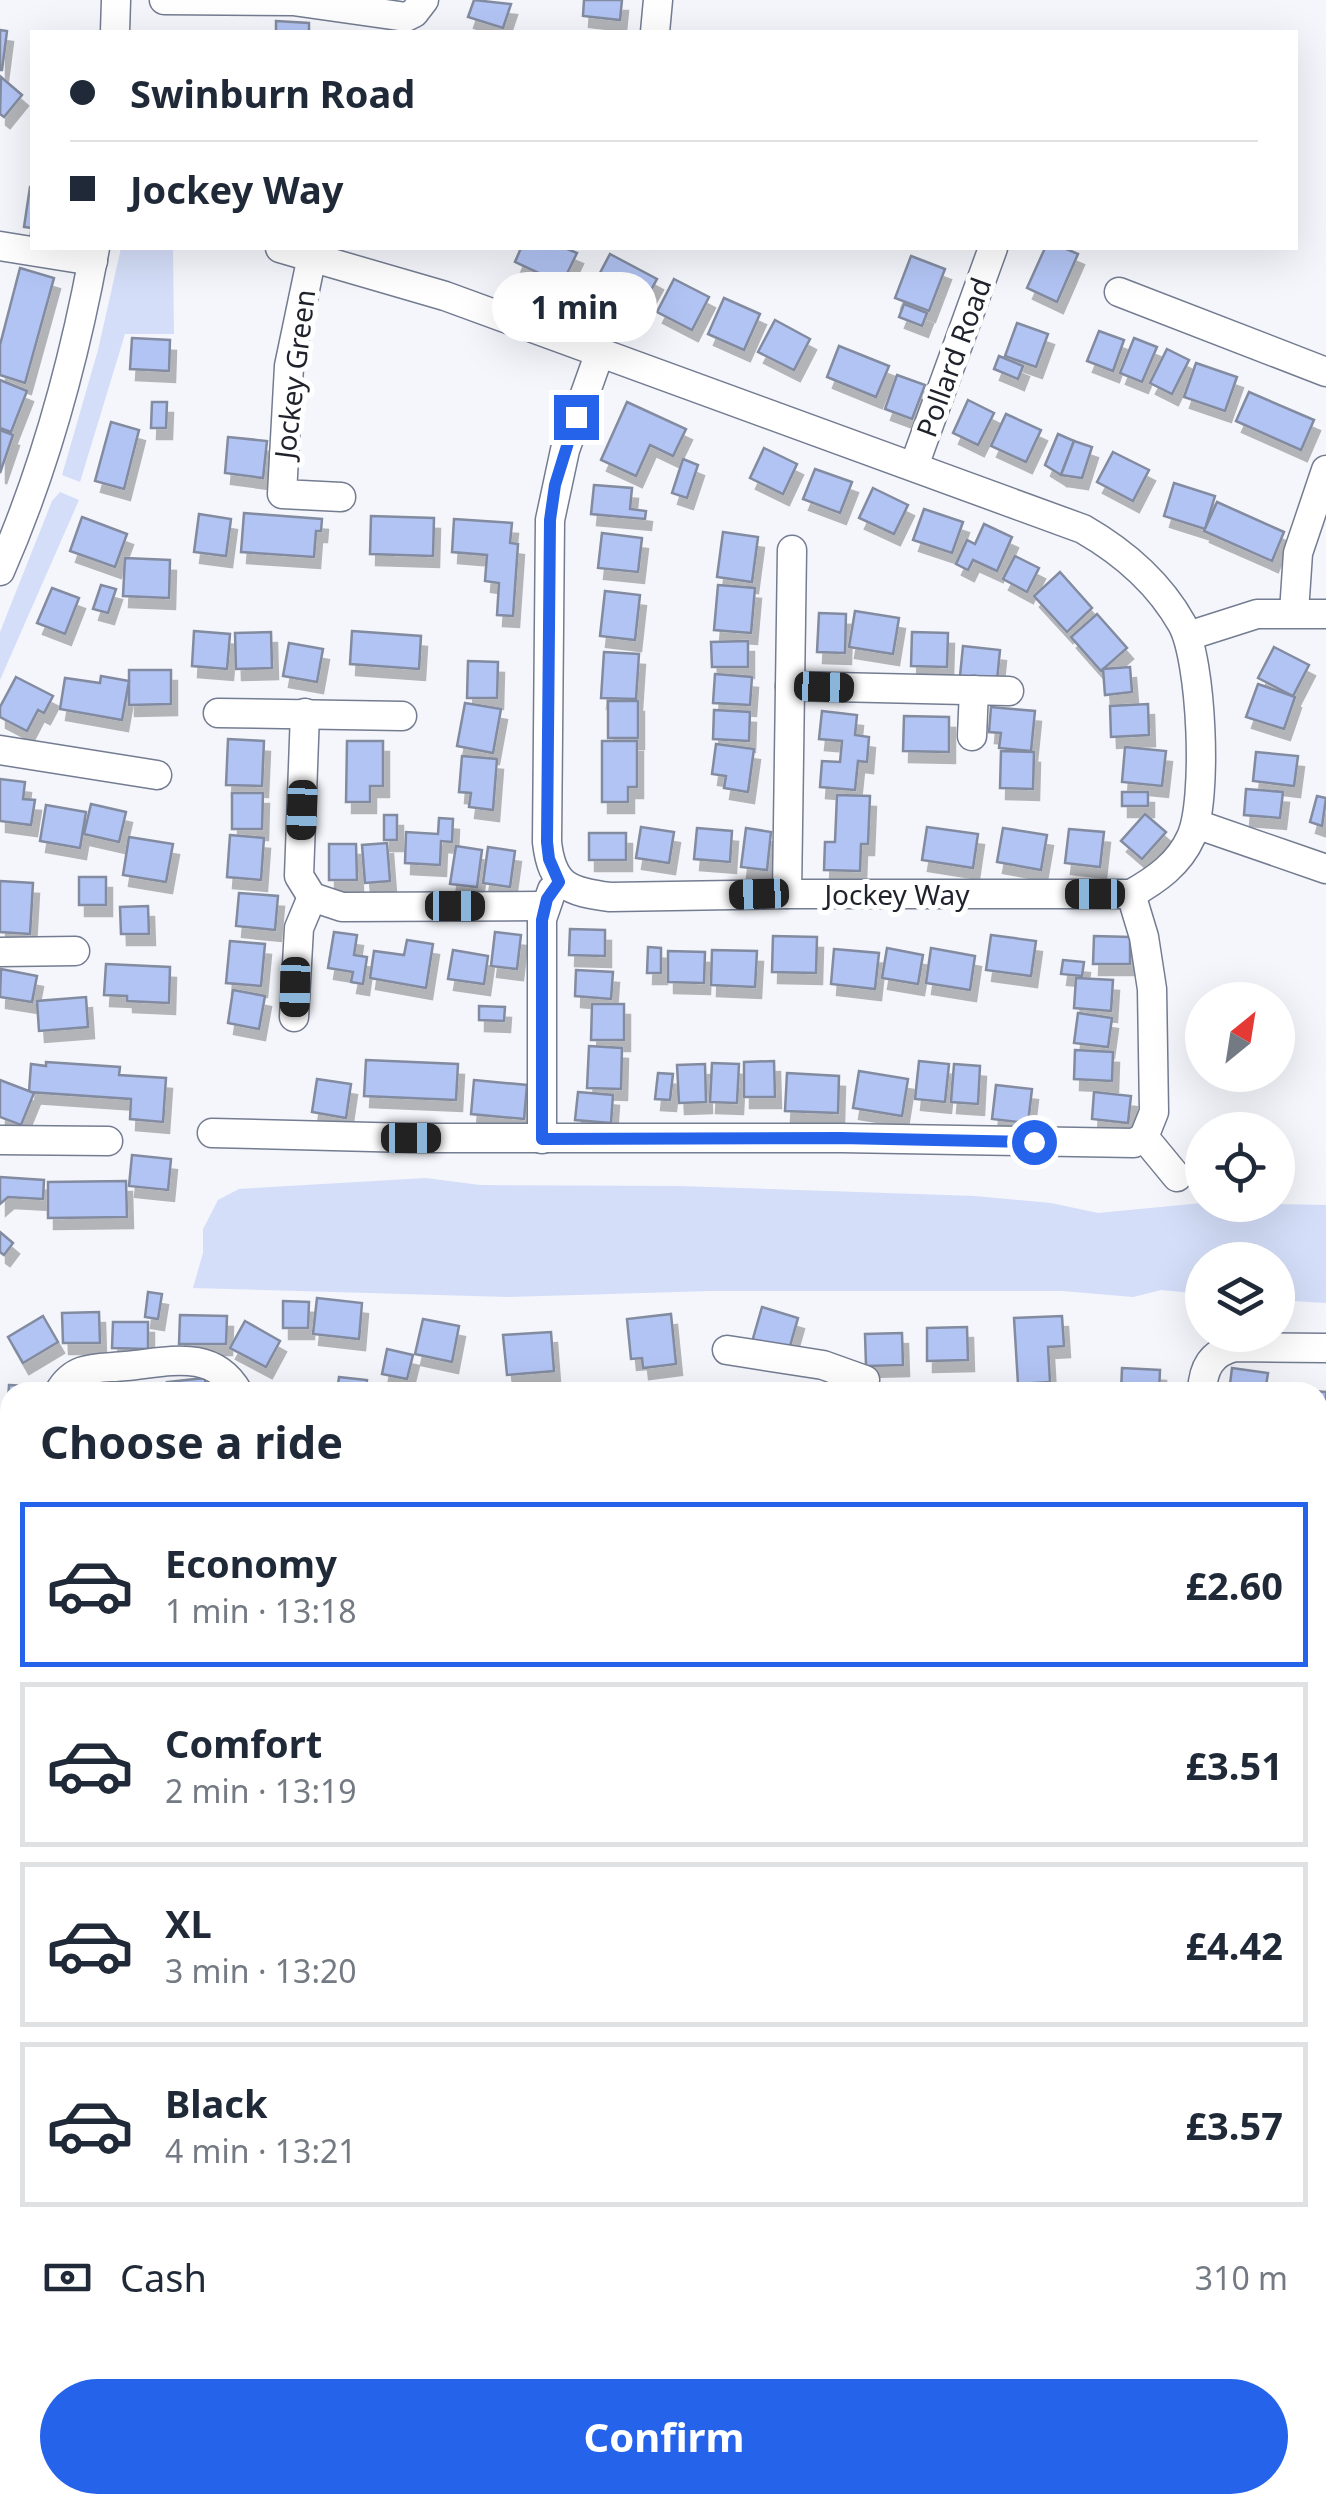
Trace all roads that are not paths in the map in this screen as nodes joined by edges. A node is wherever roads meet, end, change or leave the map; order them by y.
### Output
1 (116, 0) edge
2 (164, 0) edge
3 (424, 0) edge
4 (658, 0) edge
5 (234, 1) edge
6 (114, 30) edge
7 (655, 30) edge
8 (0, 246) edge
9 (30, 249) edge
10 (47, 250) edge
11 (288, 250) edge
12 (992, 250) edge
13 (94, 254) edge
14 (312, 256) junction
15 (1119, 292) dead end
16 (600, 352) junction
17 (1326, 372) edge
18 (914, 466) junction
19 (1326, 470) edge
20 (340, 497) dead end
21 (792, 550) dead end
22 (0, 569) edge
23 (1294, 612) junction
24 (1326, 614) edge
25 (1188, 636) junction
26 (790, 686) junction
27 (974, 690) junction
28 (1010, 691) dead end
29 (305, 712) junction
30 (218, 713) dead end
31 (402, 716) dead end
32 (972, 736) dead end
33 (0, 750) edge
34 (157, 774) dead end
35 (1196, 824) junction
36 (1326, 870) edge
37 (552, 894) junction
38 (787, 894) junction
39 (1132, 894) junction
40 (312, 897) junction
41 (76, 951) dead end
42 (0, 952) edge
43 (294, 1017) dead end
44 (212, 1133) dead end
45 (1144, 1137) junction
46 (542, 1139) junction
47 (0, 1140) edge
48 (108, 1141) dead end
49 (1176, 1177) dead end
50 (1326, 1348) edge
51 (728, 1350) dead end
52 (865, 1380) dead end
53 (66, 1382) edge
54 (230, 1382) edge
55 (1203, 1382) edge

1 - 6 street
2 - 5 street
3 - 5 street
4 - 7 street
8 - 9 street
10 - 13 street
11 - 14 street
12 - 18 street, Pollard Road
13 - 22 street
14 - 16 street
14 - 20 street, Jockey Green
15 - 17 street
16 - 18 street
16 - 37 street
18 - 25 street
19 - 23 street
21 - 26 street
23 - 24 street
23 - 25 street
25 - 35 street
26 - 27 street
26 - 38 street
27 - 28 street
27 - 32 street
29 - 30 street
29 - 31 street
29 - 40 street
33 - 34 street
35 - 36 street
35 - 39 street
37 - 38 street, Jockey Way
37 - 40 street, Jockey Way
37 - 46 street
38 - 39 street, Jockey Way
39 - 45 street
40 - 43 street
41 - 42 street
44 - 46 street
45 - 46 street
45 - 49 street
47 - 48 street
50 - 55 street
51 - 52 street
53 - 54 street

